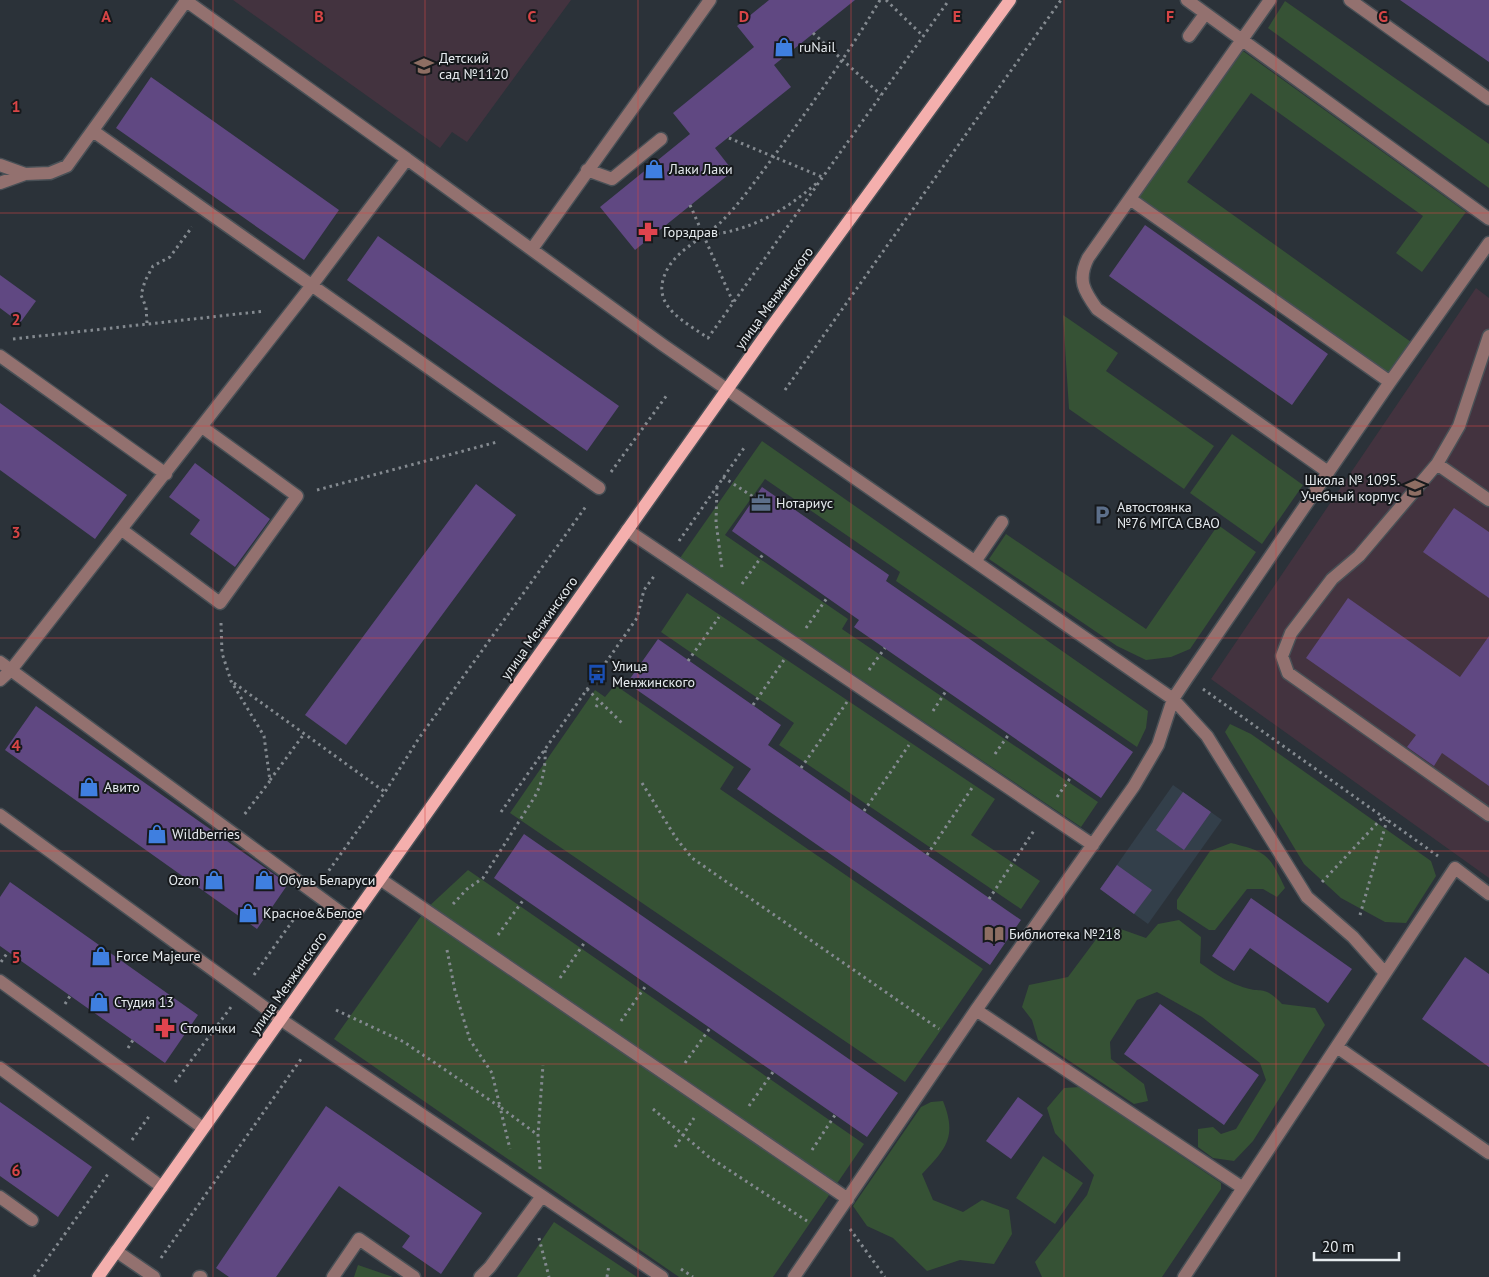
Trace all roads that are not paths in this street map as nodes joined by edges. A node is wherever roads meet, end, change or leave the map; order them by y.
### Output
1 (185, 0) edge
2 (710, 0) edge
3 (1010, 0) edge
4 (1187, 0) edge
5 (1270, 0) edge
6 (1350, 0) edge
7 (1206, 14) junction
8 (1189, 36) dead end
9 (1241, 41) junction
10 (1489, 99) edge
11 (93, 131) junction
12 (661, 139) dead end
13 (407, 159) junction
14 (0, 165) edge
15 (587, 170) junction
16 (25, 174) junction
17 (0, 183) edge
18 (1130, 199) junction
19 (1489, 219) edge
20 (1489, 243) edge
21 (532, 249) junction
22 (312, 285) junction
23 (1489, 336) edge
24 (0, 356) edge
25 (1390, 382) junction
26 (727, 389) junction
27 (202, 427) junction
28 (1438, 464) junction
29 (1328, 472) junction
30 (166, 474) junction
31 (599, 488) road end
32 (1489, 500) edge
33 (1002, 522) dead end
34 (122, 530) junction
35 (627, 530) junction
36 (976, 560) junction
37 (0, 662) edge
38 (11, 670) junction
39 (0, 680) edge
40 (1174, 699) junction
41 (0, 815) edge
42 (1489, 815) edge
43 (1093, 845) junction
44 (380, 879) junction
45 (1489, 894) edge
46 (351, 920) junction
47 (1384, 973) junction
48 (0, 981) edge
49 (976, 1010) junction
50 (280, 1019) junction
51 (1337, 1046) junction
52 (0, 1068) edge
53 (203, 1128) junction
54 (1489, 1153) edge
55 (162, 1186) junction
56 (1243, 1188) junction
57 (542, 1196) junction
58 (0, 1197) edge
59 (848, 1200) junction
60 (32, 1220) dead end
61 (116, 1251) junction
62 (151, 1276) edge
63 (98, 1277) edge
64 (333, 1277) edge
65 (414, 1277) edge
66 (480, 1277) edge
67 (662, 1277) edge
68 (794, 1277) edge
69 (1184, 1277) edge

1 - 11 street
1 - 13 street
2 - 15 street
3 - 26 main road, улица Менжинского
4 - 7 street
5 - 9 street
6 - 10 street
7 - 8 street
7 - 9 street
9 - 18 street
9 - 19 street
11 - 16 street
11 - 22 street
12 - 15 street
13 - 21 street
13 - 22 street
14 - 16 street
15 - 21 street
16 - 17 street
18 - 25 street
18 - 29 street
20 - 25 street
21 - 26 street
22 - 27 street
22 - 31 street
23 - 28 street
24 - 30 street
25 - 29 street
26 - 35 main road, улица Менжинского
26 - 36 street
27 - 30 street
27 - 34 street
28 - 32 street
28 - 42 street
29 - 40 street
30 - 34 street
33 - 36 street
34 - 38 street
35 - 43 street
35 - 44 main road, улица Менжинского
36 - 40 street
37 - 38 street
38 - 39 street
38 - 46 street
40 - 43 street
40 - 47 street
41 - 50 street
43 - 49 street
44 - 46 main road, улица Менжинского
44 - 59 street
45 - 47 street
46 - 50 main road, улица Менжинского
47 - 51 street
48 - 53 street
49 - 56 street
49 - 59 street
50 - 53 main road, улица Менжинского
50 - 57 street
51 - 54 street
51 - 56 street
52 - 55 street
53 - 55 main road, улица Менжинского
55 - 61 main road, улица Менжинского
56 - 69 street
57 - 66 street
57 - 67 street
58 - 60 street
59 - 68 street
61 - 62 street
61 - 63 main road, улица Менжинского
64 - 65 street

